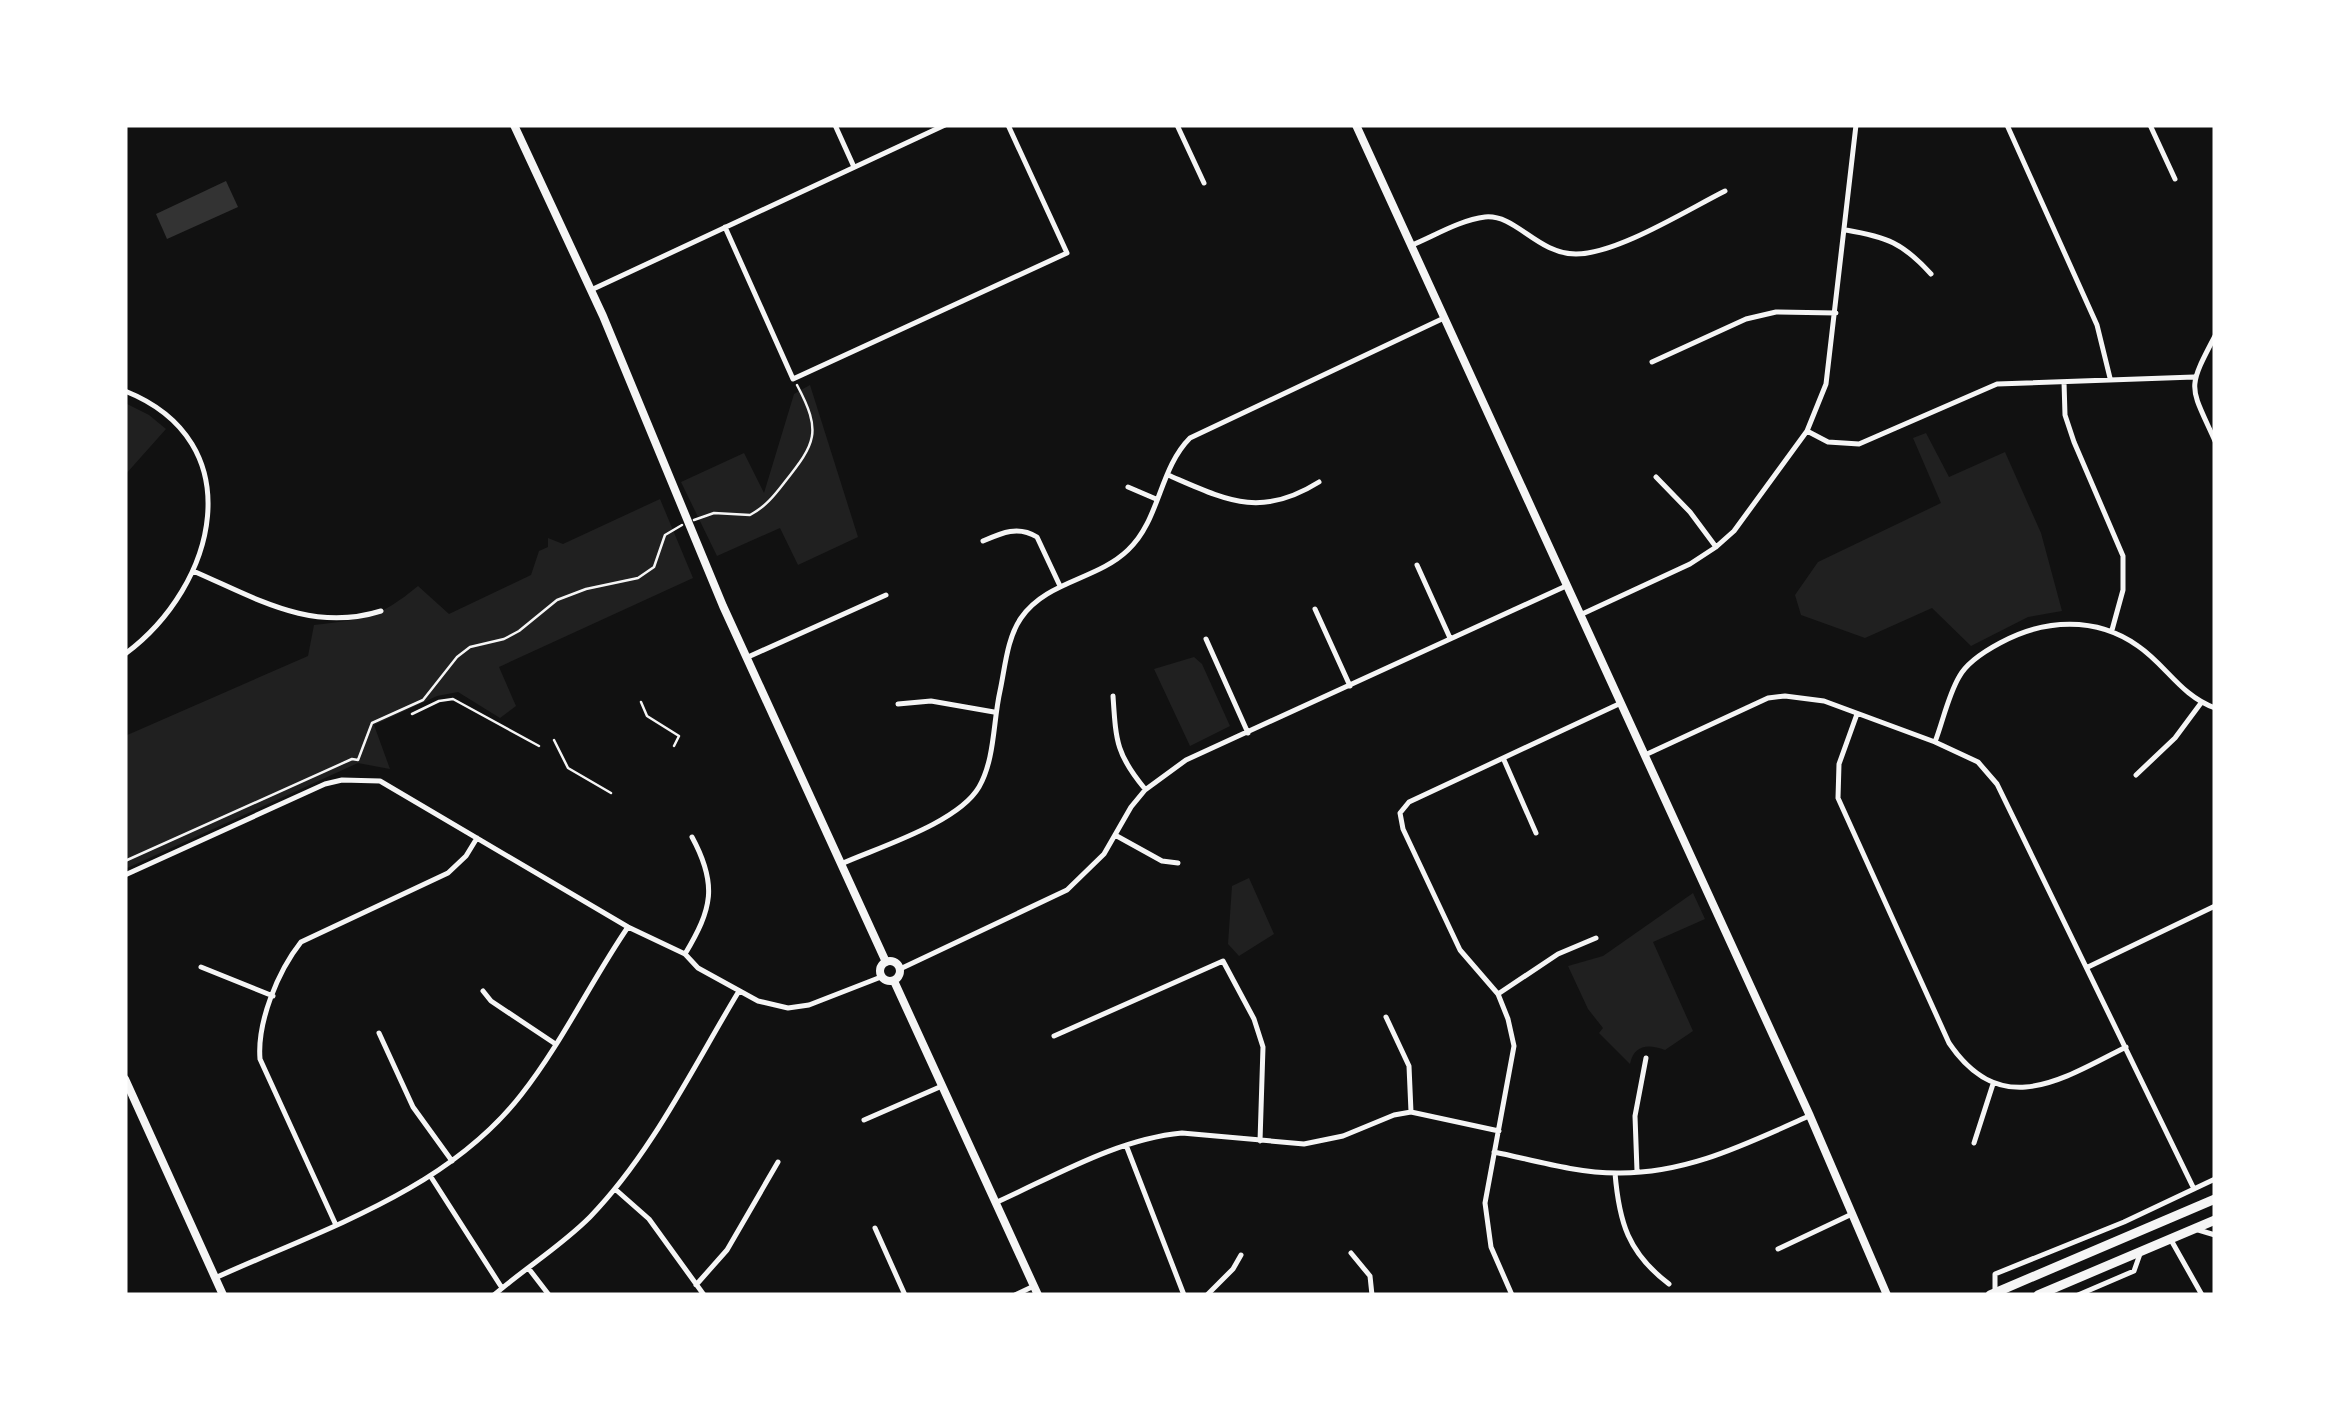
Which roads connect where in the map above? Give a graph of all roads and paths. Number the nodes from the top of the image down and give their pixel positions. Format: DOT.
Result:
graph roads {
  1 [pos="834,125"];
  2 [pos="946,125"];
  3 [pos="1008,125"];
  4 [pos="1177,125"];
  5 [pos="1356,125"];
  6 [pos="1856,125"];
  7 [pos="2007,125"];
  8 [pos="2150,125"];
  9 [pos="516,126"];
  10 [pos="854,168"];
  11 [pos="2175,178"];
  12 [pos="1204,183"];
  13 [pos="1725,191"];
  14 [pos="725,227"];
  15 [pos="1846,230"];
  16 [pos="1412,245"];
  17 [pos="1931,274"];
  18 [pos="591,290"];
  19 [pos="1836,313"];
  20 [pos="1444,318"];
  21 [pos="2215,336"];
  22 [pos="1652,362"];
  23 [pos="2194,377"];
  24 [pos="2110,378"];
  25 [pos="794,379"];
  26 [pos="2064,382"];
  27 [pos="125,391"];
  28 [pos="1807,431"];
  29 [pos="2215,441"];
  30 [pos="1168,475"];
  31 [pos="1656,477"];
  32 [pos="1319,482"];
  33 [pos="1128,487"];
  34 [pos="1156,499"];
  35 [pos="688,523"];
  36 [pos="982,541"];
  37 [pos="1716,547"];
  38 [pos="1417,564"];
  39 [pos="192,571"];
  40 [pos="1060,586"];
  41 [pos="1567,586"];
  42 [pos="886,595"];
  43 [pos="1315,609"];
  44 [pos="381,611"];
  45 [pos="1580,615"];
  46 [pos="2112,630"];
  47 [pos="1450,638"];
  48 [pos="1206,639"];
  49 [pos="125,654"];
  50 [pos="748,657"];
  51 [pos="1350,686"];
  52 [pos="1114,696"];
  53 [pos="641,702"];
  54 [pos="1621,703"];
  55 [pos="2200,703"];
  56 [pos="898,704"];
  57 [pos="2215,708"];
  58 [pos="995,712"];
  59 [pos="412,714"];
  60 [pos="1857,714"];
  61 [pos="684,729"];
  62 [pos="1248,733"];
  63 [pos="680,736"];
  64 [pos="554,740"];
  65 [pos="1935,742"];
  66 [pos="539,746"];
  67 [pos="674,746"];
  68 [pos="1645,755"];
  69 [pos="1504,760"];
  70 [pos="2136,775"];
  71 [pos="1146,790"];
  72 [pos="611,793"];
  73 [pos="1536,833"];
  74 [pos="1115,835"];
  75 [pos="692,837"];
  76 [pos="477,838"];
  77 [pos="125,861"];
  78 [pos="1178,863"];
  79 [pos="841,864"];
  80 [pos="125,875"];
  81 [pos="2214,909"];
  82 [pos="628,926"];
  83 [pos="1596,938"];
  84 [pos="685,954"];
  85 [pos="886,962"];
  86 [pos="201,967"];
  87 [pos="900,968"];
  88 [pos="2088,968"];
  89 [pos="881,977"];
  90 [pos="894,980"];
  91 [pos="483,991"];
  92 [pos="740,991"];
  93 [pos="1498,994"];
  94 [pos="272,996"];
  95 [pos="1386,1017"];
  96 [pos="379,1033"];
  97 [pos="1054,1036"];
  98 [pos="554,1043"];
  99 [pos="2126,1047"];
  100 [pos="1646,1058"];
  101 [pos="125,1079"];
  102 [pos="1993,1084"];
  103 [pos="942,1086"];
  104 [pos="1411,1112"];
  105 [pos="1810,1116"];
  106 [pos="864,1120"];
  107 [pos="1499,1131"];
  108 [pos="1260,1141"];
  109 [pos="1974,1143"];
  110 [pos="1126,1144"];
  111 [pos="1494,1152"];
  112 [pos="452,1161"];
  113 [pos="778,1162"];
  114 [pos="1638,1171"];
  115 [pos="1615,1173"];
  116 [pos="431,1177"];
  117 [pos="2215,1179"];
  118 [pos="616,1188"];
  119 [pos="2194,1188"];
  120 [pos="2215,1198"];
  121 [pos="996,1203"];
  122 [pos="1852,1214"];
  123 [pos="2215,1220"];
  124 [pos="335,1223"];
  125 [pos="2162,1224"];
  126 [pos="875,1228"];
  127 [pos="2194,1229"];
  128 [pos="2215,1236"];
  129 [pos="2171,1240"];
  130 [pos="1778,1248"];
  131 [pos="1351,1253"];
  132 [pos="1240,1254"];
  133 [pos="2140,1254"];
  134 [pos="529,1269"];
  135 [pos="215,1278"];
  136 [pos="1669,1284"];
  137 [pos="696,1286"];
  138 [pos="502,1288"];
  139 [pos="1036,1291"];
  140 [pos="1994,1294"];
  141 [pos="223,1295"];
  142 [pos="494,1295"];
  143 [pos="548,1295"];
  144 [pos="704,1295"];
  145 [pos="905,1295"];
  146 [pos="1015,1295"];
  147 [pos="1184,1295"];
  148 [pos="1207,1295"];
  149 [pos="1372,1295"];
  150 [pos="1512,1295"];
  151 [pos="1887,1295"];
  152 [pos="2038,1295"];
  153 [pos="2078,1295"];
  154 [pos="2202,1295"];
  1 -- 10 [label="street"];
  2 -- 10 [label="street"];
  3 -- 25 [label="street"];
  4 -- 12 [label="street"];
  5 -- 16 [label="street"];
  6 -- 15 [label="street"];
  7 -- 24 [label="street"];
  8 -- 11 [label="street"];
  9 -- 18 [label="street"];
  10 -- 14 [label="street"];
  13 -- 16 [label="street"];
  14 -- 18 [label="street"];
  14 -- 25 [label="street"];
  15 -- 17 [label="street"];
  15 -- 19 [label="street"];
  16 -- 20 [label="street"];
  18 -- 35 [label="street"];
  19 -- 22 [label="street"];
  19 -- 28 [label="street"];
  20 -- 30 [label="street"];
  20 -- 41 [label="street"];
  21 -- 23 [label="street"];
  23 -- 24 [label="street"];
  23 -- 29 [label="street"];
  24 -- 26 [label="street"];
  25 -- 35 [label="path"];
  26 -- 28 [label="street"];
  26 -- 46 [label="street"];
  27 -- 39 [label="street"];
  28 -- 37 [label="street"];
  30 -- 32 [label="street"];
  30 -- 34 [label="street"];
  31 -- 37 [label="street"];
  33 -- 34 [label="street"];
  34 -- 40 [label="street"];
  35 -- 50 [label="street"];
  35 -- 77 [label="path"];
  36 -- 40 [label="street"];
  37 -- 45 [label="street"];
  38 -- 47 [label="street"];
  39 -- 44 [label="street"];
  39 -- 49 [label="street"];
  40 -- 58 [label="street"];
  41 -- 45 [label="street"];
  41 -- 47 [label="street"];
  42 -- 50 [label="street"];
  43 -- 51 [label="street"];
  45 -- 54 [label="street"];
  46 -- 55 [label="street"];
  46 -- 65 [label="street"];
  47 -- 51 [label="street"];
  48 -- 62 [label="street"];
  50 -- 79 [label="street"];
  51 -- 62 [label="street"];
  52 -- 71 [label="street"];
  53 -- 63 [label="lane"];
  54 -- 68 [label="street"];
  54 -- 69 [label="street"];
  55 -- 57 [label="street"];
  55 -- 70 [label="street"];
  56 -- 58 [label="street"];
  58 -- 79 [label="street"];
  59 -- 66 [label="lane"];
  60 -- 65 [label="street"];
  60 -- 68 [label="street"];
  60 -- 102 [label="street"];
  61 -- 63 [label="lane"];
  62 -- 71 [label="street"];
  63 -- 67 [label="lane"];
  64 -- 72 [label="lane"];
  65 -- 88 [label="street"];
  68 -- 105 [label="street"];
  69 -- 73 [label="street"];
  69 -- 93 [label="street"];
  71 -- 74 [label="street"];
  74 -- 78 [label="street"];
  74 -- 87 [label="street"];
  75 -- 84 [label="street"];
  76 -- 80 [label="street"];
  76 -- 82 [label="street"];
  76 -- 94 [label="street"];
  79 -- 85 [label="street"];
  81 -- 88 [label="street"];
  82 -- 84 [label="street"];
  82 -- 98 [label="street"];
  83 -- 93 [label="street"];
  84 -- 92 [label="street"];
  85 -- 87 [label="street"];
  85 -- 89 [label="street"];
  86 -- 94 [label="street"];
  87 -- 90 [label="street"];
  88 -- 99 [label="street"];
  89 -- 90 [label="street"];
  89 -- 92 [label="street"];
  90 -- 103 [label="street"];
  91 -- 98 [label="street"];
  92 -- 118 [label="street"];
  93 -- 107 [label="street"];
  94 -- 124 [label="street"];
  95 -- 104 [label="street"];
  96 -- 112 [label="street"];
  97 -- 108 [label="street"];
  98 -- 112 [label="street"];
  99 -- 102 [label="street"];
  99 -- 119 [label="street"];
  100 -- 114 [label="street"];
  101 -- 135 [label="street"];
  102 -- 109 [label="street"];
  103 -- 106 [label="street"];
  103 -- 121 [label="street"];
  104 -- 107 [label="street"];
  104 -- 108 [label="street"];
  105 -- 114 [label="street"];
  105 -- 122 [label="street"];
  107 -- 111 [label="street"];
  108 -- 110 [label="street"];
  110 -- 121 [label="street"];
  110 -- 147 [label="street"];
  111 -- 115 [label="street"];
  111 -- 150 [label="street"];
  112 -- 116 [label="street"];
  113 -- 137 [label="street"];
  114 -- 115 [label="street"];
  115 -- 136 [label="street"];
  116 -- 124 [label="street"];
  116 -- 138 [label="street"];
  117 -- 119 [label="street"];
  118 -- 134 [label="street"];
  118 -- 137 [label="street"];
  119 -- 140 [label="street"];
  120 -- 125 [label="main road"];
  121 -- 139 [label="street"];
  122 -- 130 [label="street"];
  122 -- 151 [label="street"];
  123 -- 127 [label="main road"];
  124 -- 135 [label="street"];
  125 -- 129 [label="main road"];
  125 -- 140 [label="main road"];
  126 -- 145 [label="street"];
  127 -- 128 [label="street"];
  127 -- 129 [label="main road"];
  129 -- 133 [label="main road"];
  129 -- 154 [label="street"];
  131 -- 149 [label="street"];
  132 -- 148 [label="street"];
  133 -- 152 [label="main road"];
  133 -- 153 [label="street"];
  134 -- 138 [label="street"];
  134 -- 143 [label="street"];
  135 -- 141 [label="street"];
  137 -- 144 [label="street"];
  138 -- 142 [label="street"];
  139 -- 146 [label="street"];
}
